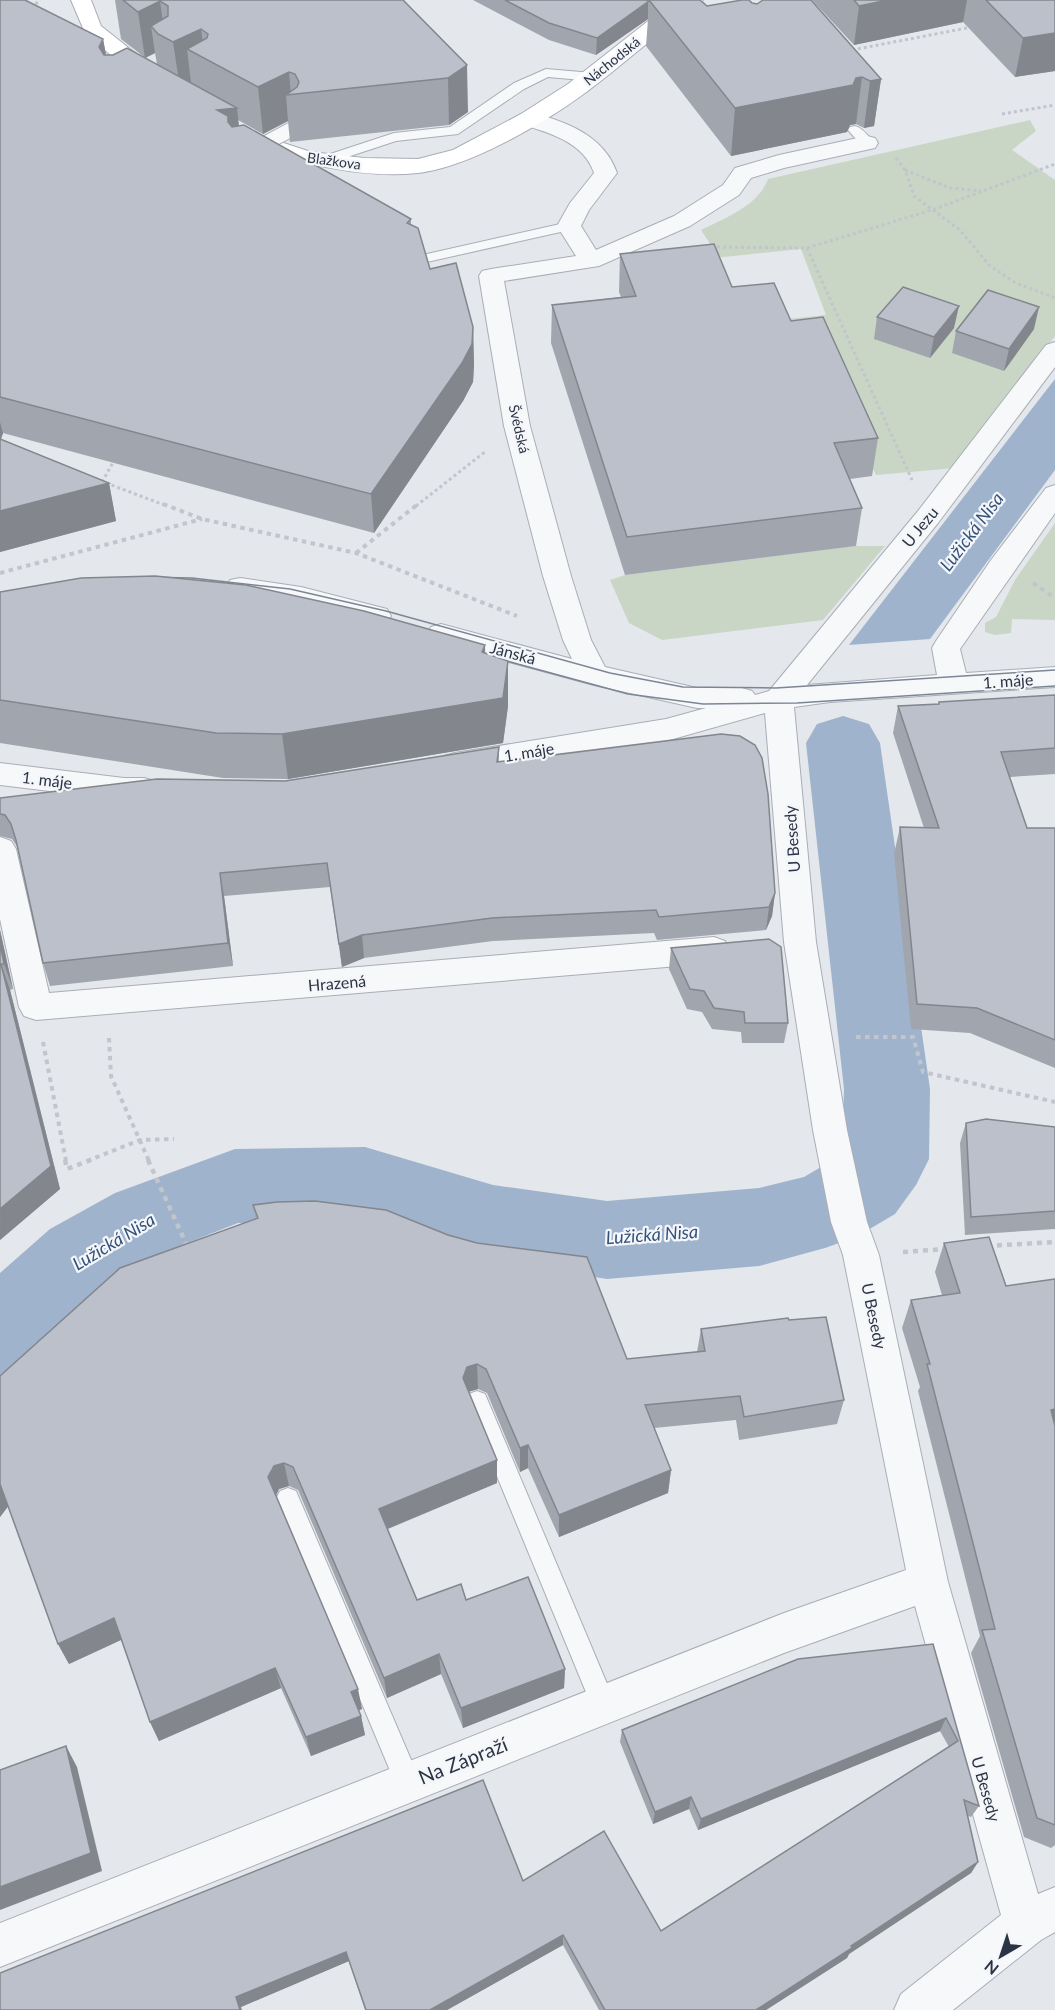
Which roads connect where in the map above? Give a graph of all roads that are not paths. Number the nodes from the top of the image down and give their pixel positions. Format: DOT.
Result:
graph roads {
  1 [pos="83,1"];
  2 [pos="696,2"];
  3 [pos="157,62"];
  4 [pos="593,76"];
  5 [pos="160,89"];
  6 [pos="529,119"];
  7 [pos="294,128"];
  8 [pos="234,130"];
  9 [pos="861,137"];
  10 [pos="241,156"];
  11 [pos="323,161"];
  12 [pos="569,226"];
  13 [pos="418,260"];
  14 [pos="591,261"];
  15 [pos="1055,350"];
  16 [pos="1055,494"];
  17 [pos="219,586"];
  18 [pos="594,675"];
  19 [pos="1055,677"];
  20 [pos="954,684"];
  21 [pos="779,699"];
  22 [pos="430,768"];
  23 [pos="0,774"];
  24 [pos="171,790"];
  25 [pos="0,849"];
  26 [pos="741,948"];
  27 [pos="477,1401"];
  28 [pos="288,1499"];
  29 [pos="928,1582"];
  30 [pos="604,1705"];
  31 [pos="408,1783"];
  32 [pos="1040,1916"];
  33 [pos="0,1945"];
  34 [pos="929,2006"];
  1 -- 5 [label="street"];
  2 -- 4 [label="street, Náchodská"];
  3 -- 5 [label="lane"];
  4 -- 6 [label="street, Náchodská"];
  4 -- 11 [label="lane"];
  6 -- 11 [label="street, Blažkova"];
  6 -- 12 [label="street"];
  7 -- 10 [label="lane, bridge"];
  8 -- 11 [label="street, Blažkova"];
  9 -- 14 [label="street, Švédská"];
  12 -- 13 [label="lane"];
  12 -- 14 [label="street"];
  14 -- 18 [label="street, Švédská"];
  15 -- 21 [label="street, U Jezu"];
  16 -- 20 [label="street"];
  17 -- 18 [label="street, Jánská"];
  18 -- 21 [label="street, Jánská"];
  19 -- 20 [label="street, 1. máje"];
  20 -- 21 [label="street, 1. máje"];
  21 -- 22 [label="street, 1. máje"];
  21 -- 29 [label="street, U Besedy"];
  23 -- 24 [label="street, 1. máje"];
  25 -- 26 [label="street, Hrazená"];
  27 -- 30 [label="lane"];
  28 -- 31 [label="lane"];
  29 -- 30 [label="street, Na Zápraží"];
  29 -- 32 [label="street, U Besedy"];
  30 -- 31 [label="street, Na Zápraží"];
  31 -- 33 [label="street, Na Zápraží"];
  32 -- 34 [label="street"];
}
